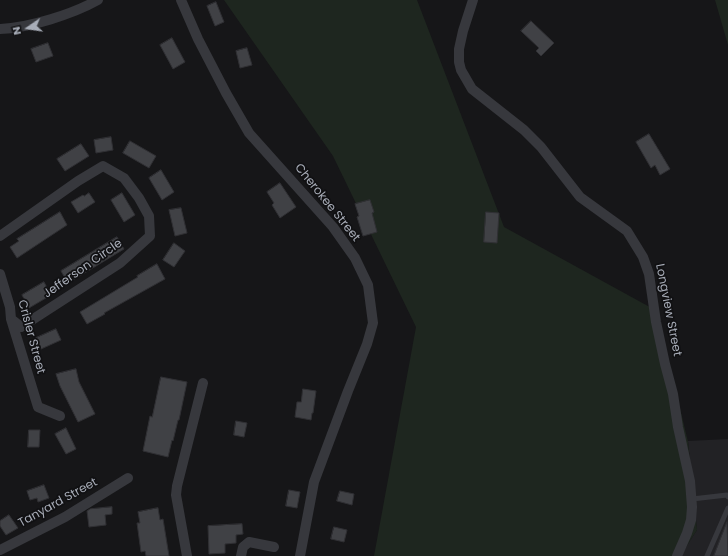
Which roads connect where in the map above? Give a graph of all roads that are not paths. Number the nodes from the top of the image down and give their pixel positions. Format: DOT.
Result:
graph roads {
  1 [pos="98,0"];
  2 [pos="181,0"];
  3 [pos="473,0"];
  4 [pos="0,29"];
  5 [pos="0,236"];
  6 [pos="0,274"];
  7 [pos="11,319"];
  8 [pos="203,383"];
  9 [pos="60,416"];
  10 [pos="128,478"];
  11 [pos="728,496"];
  12 [pos="692,498"];
  13 [pos="728,508"];
  14 [pos="274,547"];
  15 [pos="0,550"];
  16 [pos="187,556"];
  17 [pos="241,556"];
  18 [pos="300,556"];
  19 [pos="677,556"];
  20 [pos="707,556"];
  1 -- 4 [label="street"];
  2 -- 18 [label="street, Cherokee Street"];
  3 -- 12 [label="street, Longview Street"];
  5 -- 7 [label="street, Jefferson Circle"];
  6 -- 7 [label="street, Crisler Street"];
  7 -- 9 [label="street, Crisler Street"];
  8 -- 16 [label="street"];
  10 -- 15 [label="street, Tanyard Street"];
  11 -- 12 [label="lane"];
  12 -- 19 [label="street, Longview Street"];
  13 -- 20 [label="lane"];
  14 -- 17 [label="street"];
}
